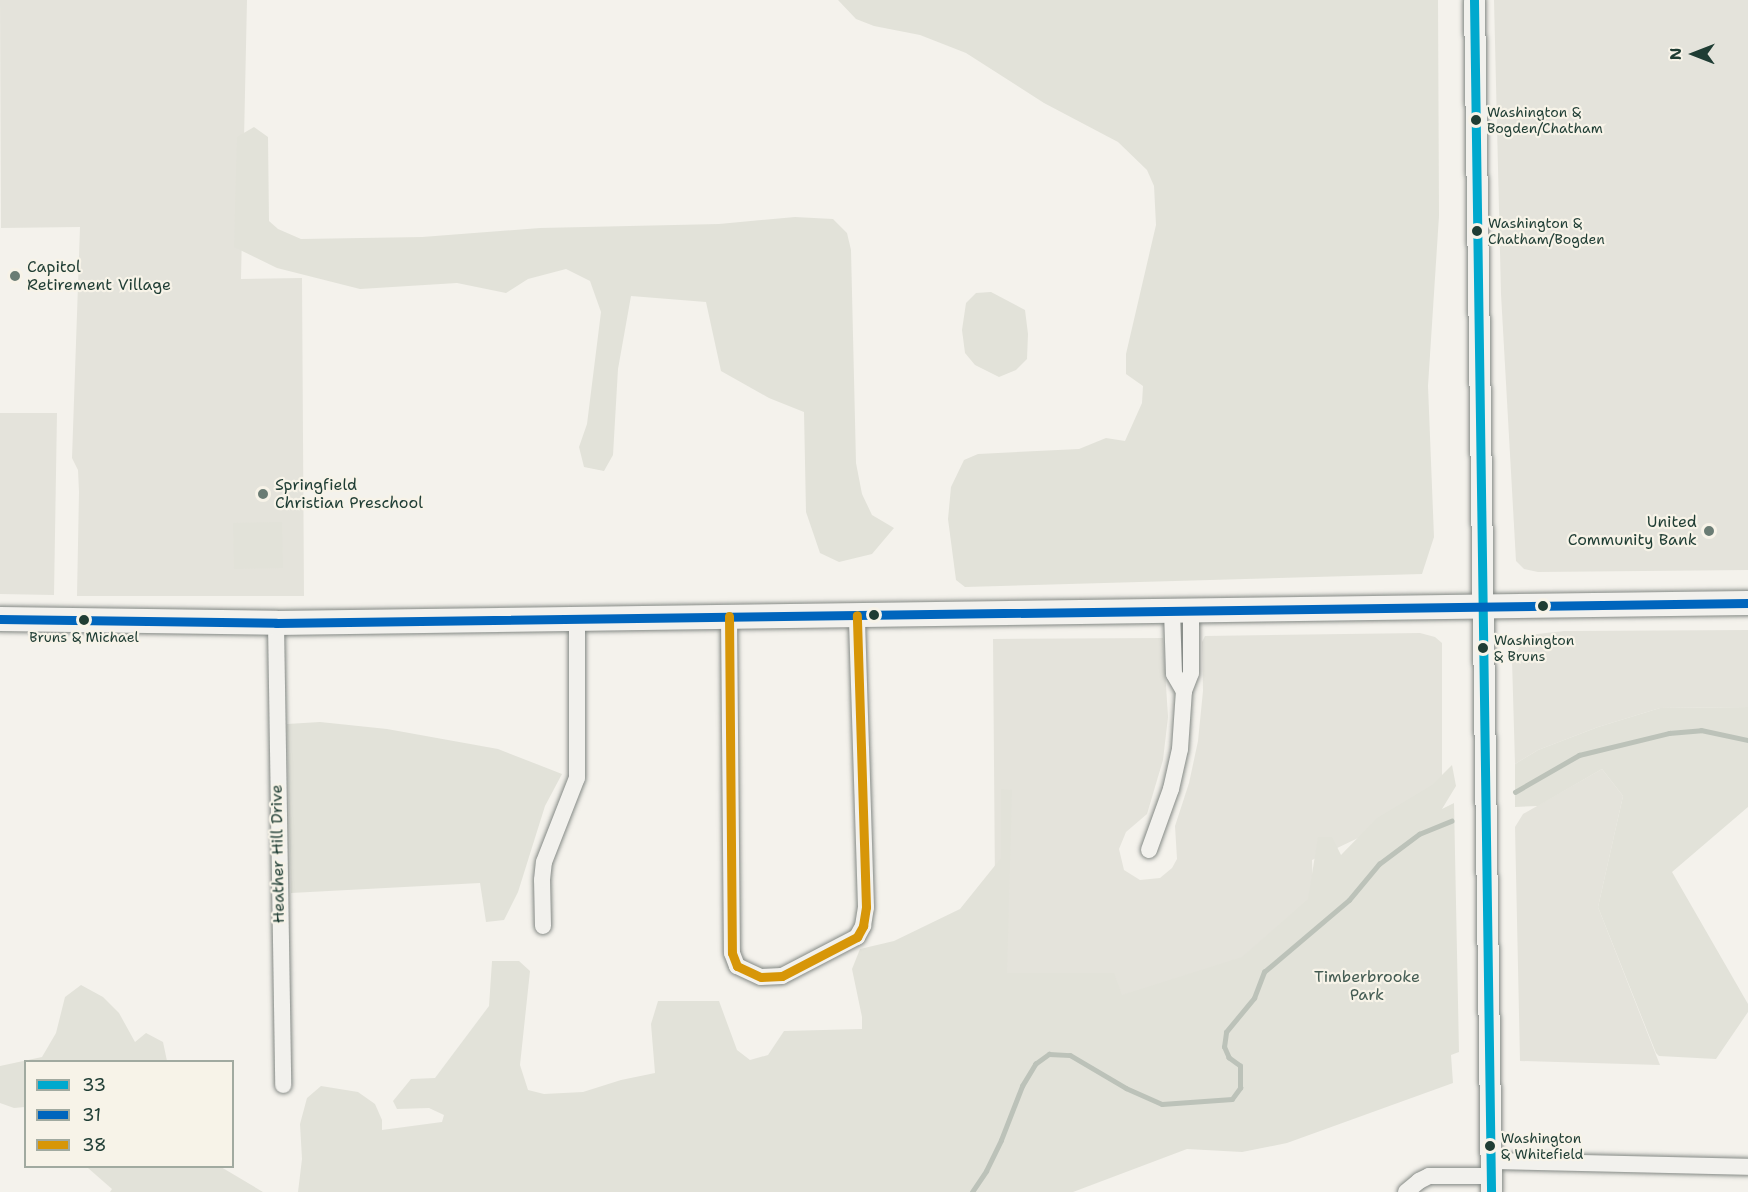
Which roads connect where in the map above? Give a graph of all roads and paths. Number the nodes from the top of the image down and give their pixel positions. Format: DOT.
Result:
graph roads {
  1 [pos="1474,0"];
  2 [pos="1748,603"];
  3 [pos="1482,604"];
  4 [pos="1182,609"];
  5 [pos="857,615"];
  6 [pos="729,616"];
  7 [pos="577,618"];
  8 [pos="0,620"];
  9 [pos="276,623"];
  10 [pos="1149,850"];
  11 [pos="543,926"];
  12 [pos="283,1085"];
  13 [pos="1748,1167"];
  14 [pos="1490,1176"];
  15 [pos="1406,1192"];
  1 -- 3 [label="street"];
  2 -- 3 [label="main road"];
  3 -- 4 [label="main road"];
  3 -- 14 [label="street"];
  4 -- 5 [label="main road"];
  4 -- 10 [label="street"];
  5 -- 6 [label="main road"];
  5 -- 6 [label="street"];
  6 -- 7 [label="main road"];
  7 -- 9 [label="main road"];
  7 -- 11 [label="street"];
  8 -- 9 [label="main road"];
  9 -- 12 [label="street, Heather Hill Drive"];
  13 -- 14 [label="street"];
  14 -- 15 [label="street"];
}
